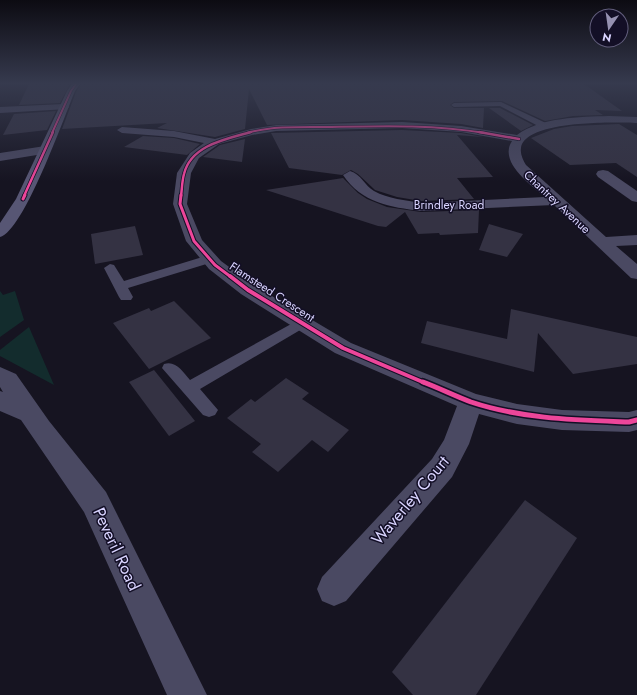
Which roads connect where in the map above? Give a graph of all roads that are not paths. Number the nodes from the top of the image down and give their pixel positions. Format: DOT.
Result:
graph roads {
  1 [pos="60,116"];
  2 [pos="526,116"];
  3 [pos="637,120"];
  4 [pos="545,126"];
  5 [pos="122,130"];
  6 [pos="519,139"];
  7 [pos="215,142"];
  8 [pos="45,150"];
  9 [pos="0,157"];
  10 [pos="603,174"];
  11 [pos="350,175"];
  12 [pos="637,198"];
  13 [pos="556,201"];
  14 [pos="0,232"];
  15 [pos="637,240"];
  16 [pos="601,242"];
  17 [pos="209,259"];
  18 [pos="110,268"];
  19 [pos="637,274"];
  20 [pos="302,324"];
  21 [pos="170,368"];
  22 [pos="0,376"];
  23 [pos="189,388"];
  24 [pos="0,400"];
  25 [pos="471,402"];
  26 [pos="209,410"];
  27 [pos="29,413"];
  28 [pos="637,420"];
  29 [pos="334,589"];
  30 [pos="187,695"];
  1 -- 8 [label="main road"];
  2 -- 4 [label="lane"];
  3 -- 4 [label="street"];
  4 -- 6 [label="street"];
  5 -- 7 [label="street"];
  6 -- 7 [label="street, Flamsteed Crescent"];
  6 -- 13 [label="street, Chantrey Avenue"];
  7 -- 17 [label="street, Flamsteed Crescent"];
  8 -- 9 [label="street"];
  8 -- 14 [label="main road"];
  10 -- 12 [label="street"];
  11 -- 13 [label="street, Brindley Road"];
  13 -- 16 [label="street, Chantrey Avenue"];
  15 -- 16 [label="street, Chantrey Avenue"];
  16 -- 19 [label="street, Chantrey Avenue"];
  17 -- 18 [label="lane"];
  17 -- 20 [label="street, Flamsteed Crescent"];
  20 -- 23 [label="lane"];
  20 -- 25 [label="street, Flamsteed Crescent"];
  21 -- 23 [label="lane"];
  22 -- 27 [label="street, Peveril Road"];
  23 -- 26 [label="lane"];
  24 -- 27 [label="street, Peveril Road"];
  25 -- 28 [label="street, Flamsteed Crescent"];
  25 -- 29 [label="street, Waverley Court"];
  27 -- 30 [label="street, Peveril Road"];
}
